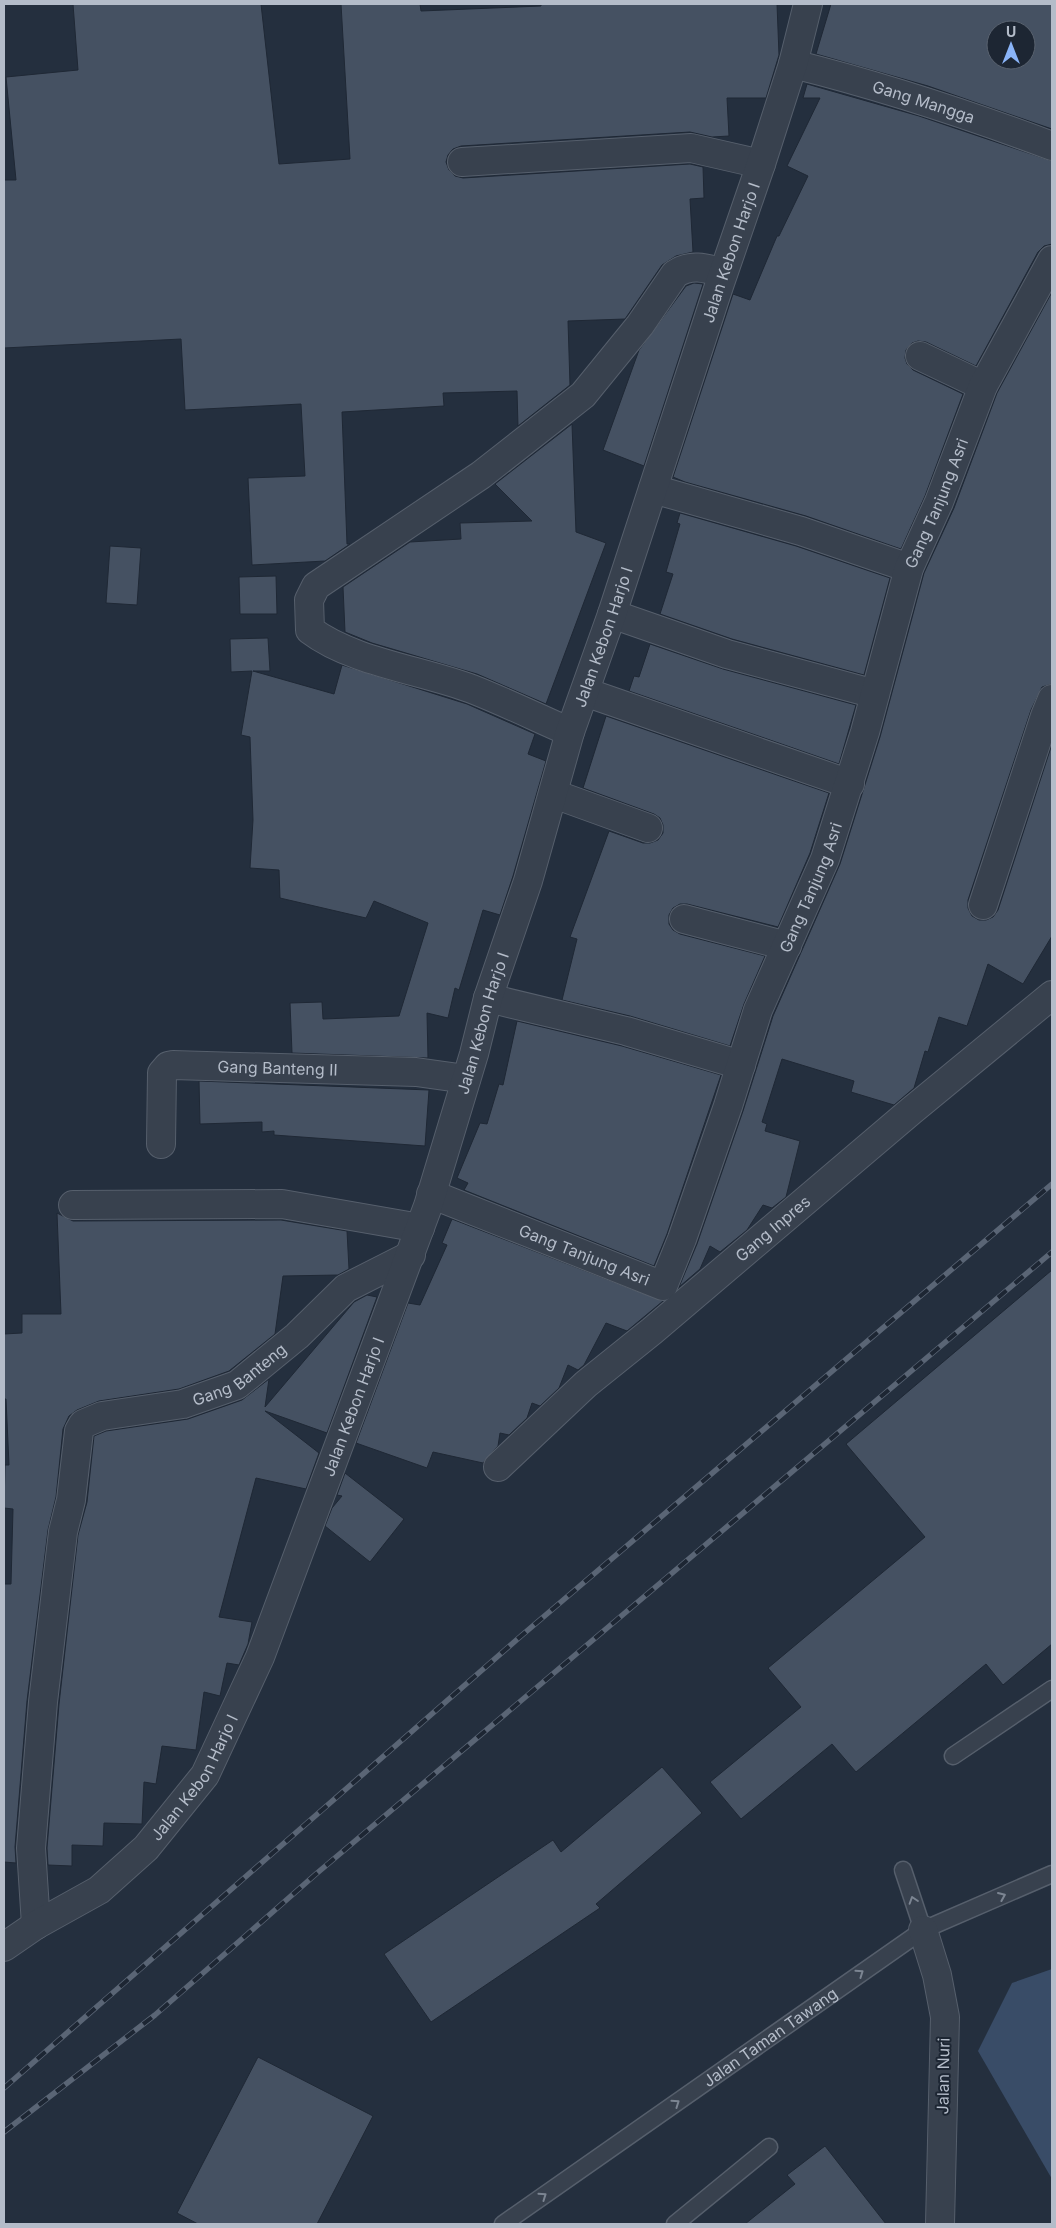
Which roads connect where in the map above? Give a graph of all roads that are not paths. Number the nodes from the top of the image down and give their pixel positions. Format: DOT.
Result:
graph roads {
  1 [pos="808,4"];
  2 [pos="793,64"];
  3 [pos="1052,146"];
  4 [pos="462,162"];
  5 [pos="761,164"];
  6 [pos="1052,262"];
  7 [pos="724,273"];
  8 [pos="920,356"];
  9 [pos="983,386"];
  10 [pos="653,489"];
  11 [pos="909,568"];
  12 [pos="612,614"];
  13 [pos="585,692"];
  14 [pos="875,694"];
  15 [pos="1052,700"];
  16 [pos="570,732"];
  17 [pos="850,784"];
  18 [pos="554,794"];
  19 [pos="648,828"];
  20 [pos="983,905"];
  21 [pos="684,919"];
  22 [pos="787,946"];
  23 [pos="1052,995"];
  24 [pos="488,998"];
  25 [pos="741,1065"];
  26 [pos="466,1079"];
  27 [pos="161,1144"];
  28 [pos="431,1194"];
  29 [pos="72,1205"];
  30 [pos="420,1228"];
  31 [pos="411,1255"];
  32 [pos="663,1286"];
  33 [pos="686,1302"];
  34 [pos="498,1467"];
  35 [pos="1052,1689"];
  36 [pos="953,1756"];
  37 [pos="903,1870"];
  38 [pos="1052,1874"];
  39 [pos="36,1925"];
  40 [pos="923,1930"];
  41 [pos="4,1947"];
  42 [pos="769,2146"];
  43 [pos="503,2224"];
  44 [pos="675,2224"];
  45 [pos="940,2224"];
  1 -- 2 [label="street, Jalan Kebon Harjo I"];
  2 -- 3 [label="street, Gang Mangga"];
  2 -- 5 [label="street, Jalan Kebon Harjo I"];
  4 -- 5 [label="street"];
  5 -- 7 [label="street, Jalan Kebon Harjo I"];
  6 -- 9 [label="street, Gang Tanjung Asri"];
  7 -- 10 [label="street, Jalan Kebon Harjo I"];
  7 -- 16 [label="street"];
  8 -- 9 [label="street"];
  9 -- 11 [label="street, Gang Tanjung Asri"];
  10 -- 11 [label="street"];
  10 -- 12 [label="street, Jalan Kebon Harjo I"];
  11 -- 14 [label="street, Gang Tanjung Asri"];
  12 -- 13 [label="street, Jalan Kebon Harjo I"];
  12 -- 14 [label="street"];
  13 -- 16 [label="street, Jalan Kebon Harjo I"];
  13 -- 17 [label="street"];
  14 -- 17 [label="street, Gang Tanjung Asri"];
  15 -- 20 [label="street"];
  16 -- 18 [label="street, Jalan Kebon Harjo I"];
  17 -- 22 [label="street, Gang Tanjung Asri"];
  18 -- 19 [label="street"];
  18 -- 24 [label="street, Jalan Kebon Harjo I"];
  21 -- 22 [label="street"];
  22 -- 25 [label="street, Gang Tanjung Asri"];
  23 -- 33 [label="street, Gang Inpres"];
  24 -- 25 [label="street"];
  24 -- 26 [label="street, Jalan Kebon Harjo I"];
  25 -- 32 [label="street, Gang Tanjung Asri"];
  26 -- 27 [label="street, Gang Banteng II"];
  26 -- 28 [label="street, Jalan Kebon Harjo I"];
  28 -- 30 [label="street, Jalan Kebon Harjo I"];
  28 -- 32 [label="street, Gang Tanjung Asri"];
  29 -- 30 [label="street"];
  30 -- 31 [label="street, Jalan Kebon Harjo I"];
  31 -- 39 [label="street, Jalan Kebon Harjo I"];
  31 -- 39 [label="street, Gang Banteng"];
  32 -- 33 [label="street"];
  33 -- 34 [label="street, Gang Inpres"];
  35 -- 36 [label="lane"];
  40 -- 37 [label="lane, one-way"];
  40 -- 38 [label="lane, Jalan Taman Tawang, one-way"];
  39 -- 41 [label="street, Jalan Kebon Harjo I"];
  43 -- 40 [label="lane, Jalan Taman Tawang, one-way"];
  40 -- 45 [label="street, Jalan Nuri"];
  42 -- 44 [label="lane"];
}
